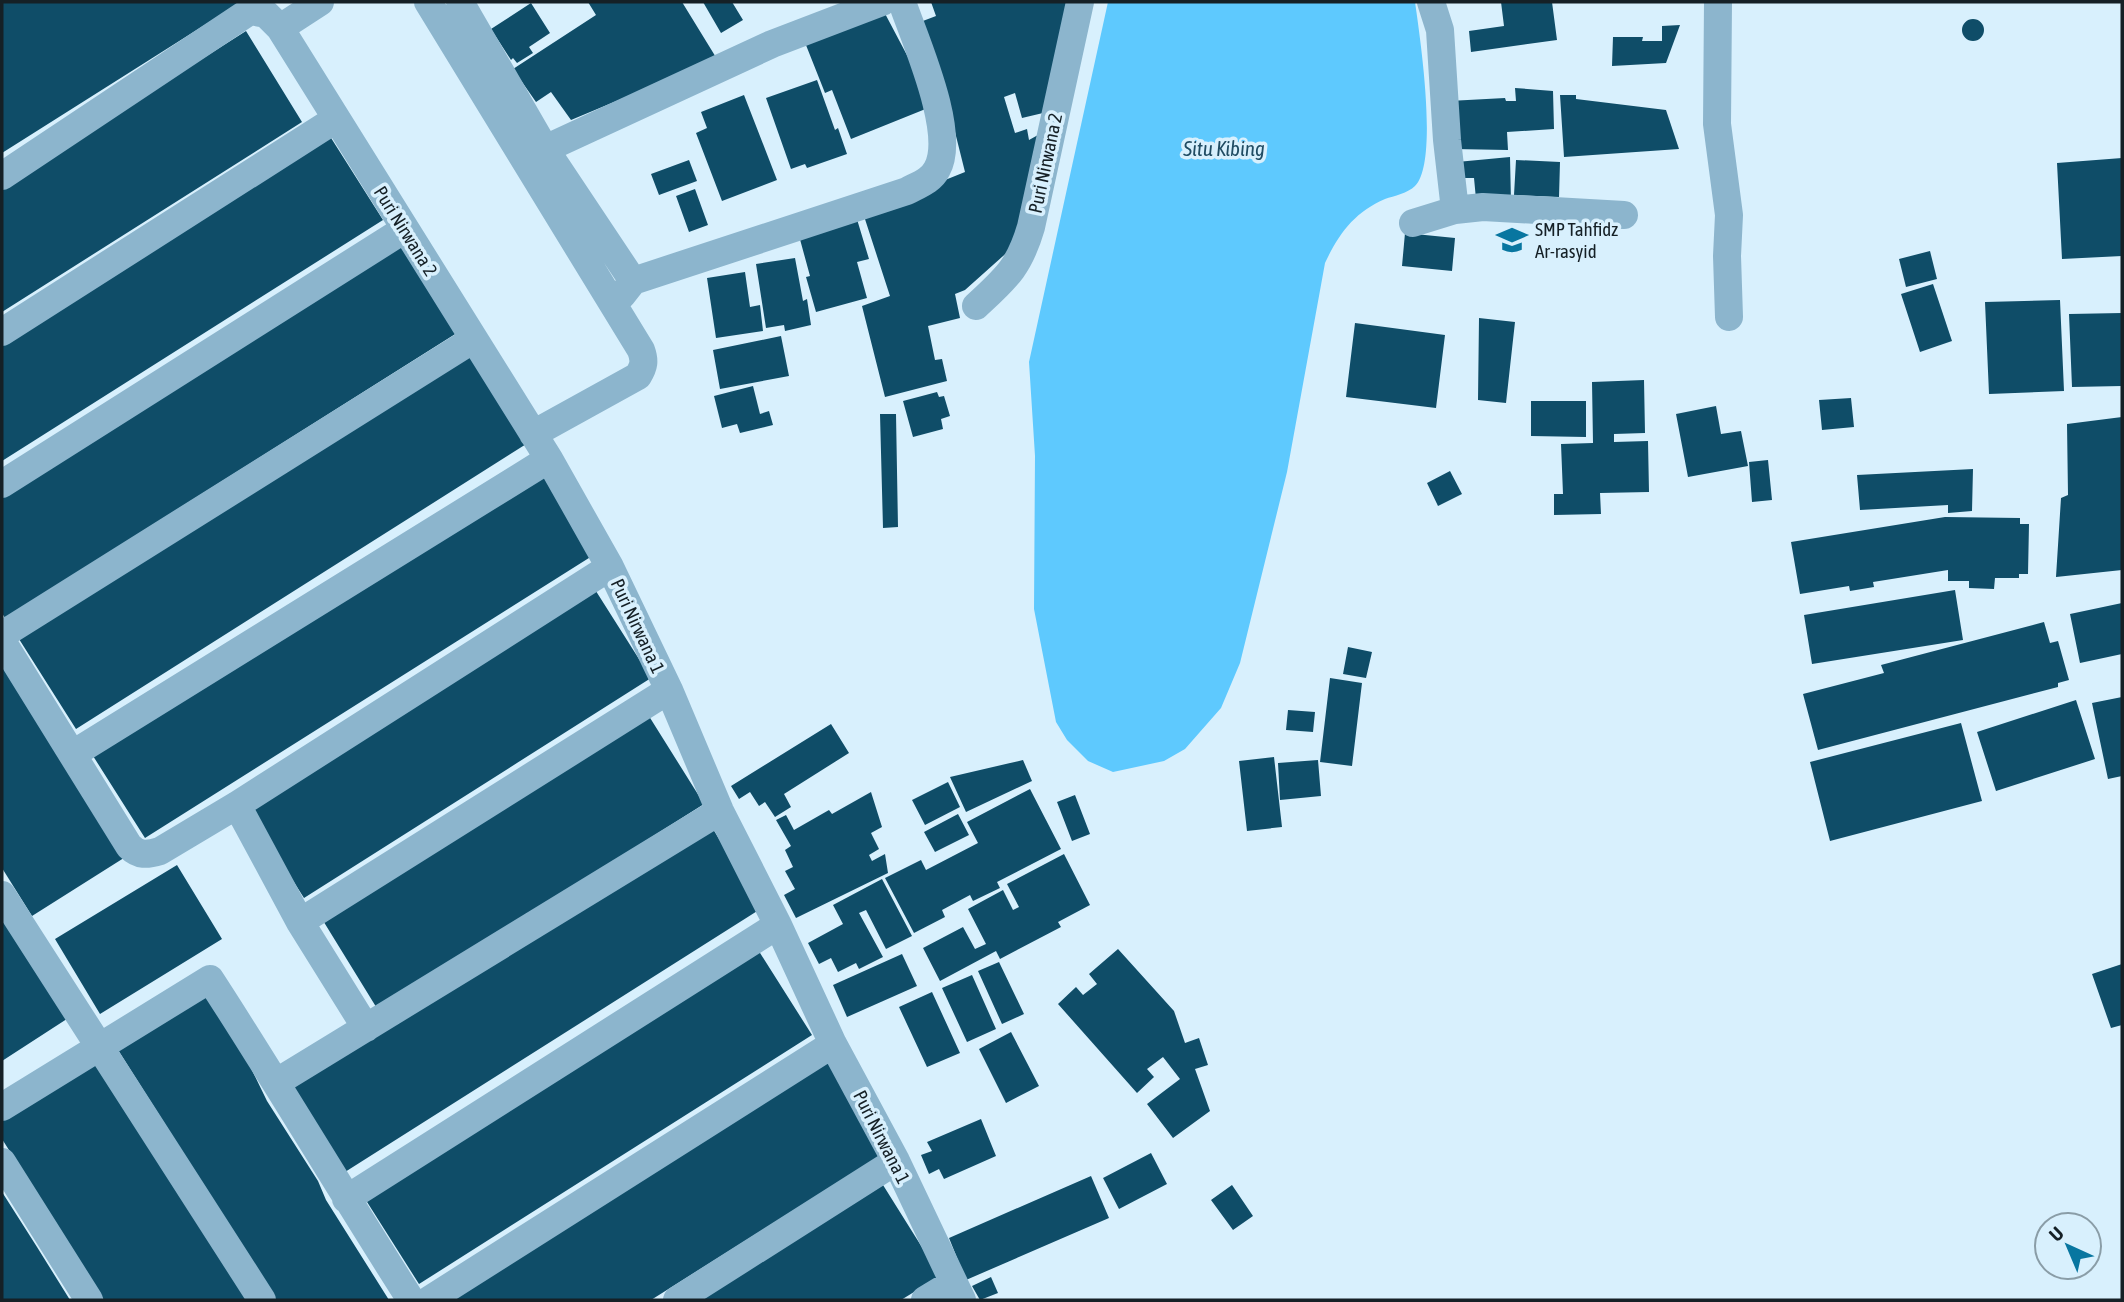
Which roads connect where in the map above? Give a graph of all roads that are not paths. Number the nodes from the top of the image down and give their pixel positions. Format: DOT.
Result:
graph roads {
  1 [pos="320,2"];
  2 [pos="428,2"];
  3 [pos="460,2"];
  4 [pos="882,2"];
  5 [pos="902,2"];
  6 [pos="1080,2"];
  7 [pos="1431,2"];
  8 [pos="1718,2"];
  9 [pos="280,27"];
  10 [pos="336,119"];
  11 [pos="545,149"];
  12 [pos="2,176"];
  13 [pos="1455,210"];
  14 [pos="1624,215"];
  15 [pos="1413,223"];
  16 [pos="405,229"];
  17 [pos="633,281"];
  18 [pos="976,306"];
  19 [pos="614,307"];
  20 [pos="1729,317"];
  21 [pos="2,332"];
  22 [pos="474,339"];
  23 [pos="533,434"];
  24 [pos="549,460"];
  25 [pos="2,484"];
  26 [pos="610,567"];
  27 [pos="2,635"];
  28 [pos="2,641"];
  29 [pos="668,690"];
  30 [pos="72,754"];
  31 [pos="237,806"];
  32 [pos="720,811"];
  33 [pos="2,895"];
  34 [pos="300,922"];
  35 [pos="778,925"];
  36 [pos="366,1028"];
  37 [pos="833,1044"];
  38 [pos="100,1045"];
  39 [pos="277,1082"];
  40 [pos="2,1107"];
  41 [pos="896,1161"];
  42 [pos="2,1162"];
  43 [pos="346,1199"];
  44 [pos="958,1292"];
  45 [pos="89,1300"];
  46 [pos="262,1300"];
  47 [pos="411,1300"];
  48 [pos="429,1300"];
  49 [pos="677,1300"];
  50 [pos="925,1300"];
  1 -- 9 [label="street"];
  2 -- 19 [label="street"];
  3 -- 11 [label="street"];
  4 -- 11 [label="street"];
  5 -- 17 [label="street"];
  6 -- 18 [label="street, Puri Nirwana 2"];
  7 -- 13 [label="street"];
  8 -- 20 [label="street"];
  9 -- 10 [label="street, Puri Nirwana 2"];
  9 -- 12 [label="street"];
  10 -- 16 [label="street, Puri Nirwana 2"];
  10 -- 21 [label="street"];
  11 -- 17 [label="street"];
  13 -- 14 [label="street"];
  13 -- 15 [label="street"];
  16 -- 22 [label="street, Puri Nirwana 2"];
  16 -- 25 [label="street"];
  17 -- 19 [label="street"];
  19 -- 23 [label="street"];
  22 -- 23 [label="street, Puri Nirwana 2"];
  22 -- 27 [label="street"];
  23 -- 24 [label="street, Puri Nirwana 2"];
  24 -- 26 [label="street, Puri Nirwana 1"];
  24 -- 30 [label="street"];
  26 -- 29 [label="street, Puri Nirwana 1"];
  26 -- 31 [label="street"];
  28 -- 30 [label="street"];
  29 -- 32 [label="street, Puri Nirwana 1"];
  29 -- 34 [label="street"];
  30 -- 31 [label="street"];
  31 -- 34 [label="street"];
  32 -- 35 [label="street, Puri Nirwana 1"];
  32 -- 36 [label="street"];
  33 -- 38 [label="street"];
  34 -- 36 [label="street"];
  35 -- 37 [label="street, Puri Nirwana 1"];
  35 -- 43 [label="street"];
  36 -- 39 [label="street"];
  37 -- 41 [label="street, Puri Nirwana 1"];
  37 -- 48 [label="street"];
  38 -- 39 [label="street"];
  38 -- 40 [label="street"];
  38 -- 46 [label="street"];
  39 -- 43 [label="street"];
  41 -- 44 [label="street, Puri Nirwana 1"];
  41 -- 49 [label="street"];
  42 -- 45 [label="street"];
  43 -- 47 [label="street"];
  44 -- 50 [label="street"];
}
